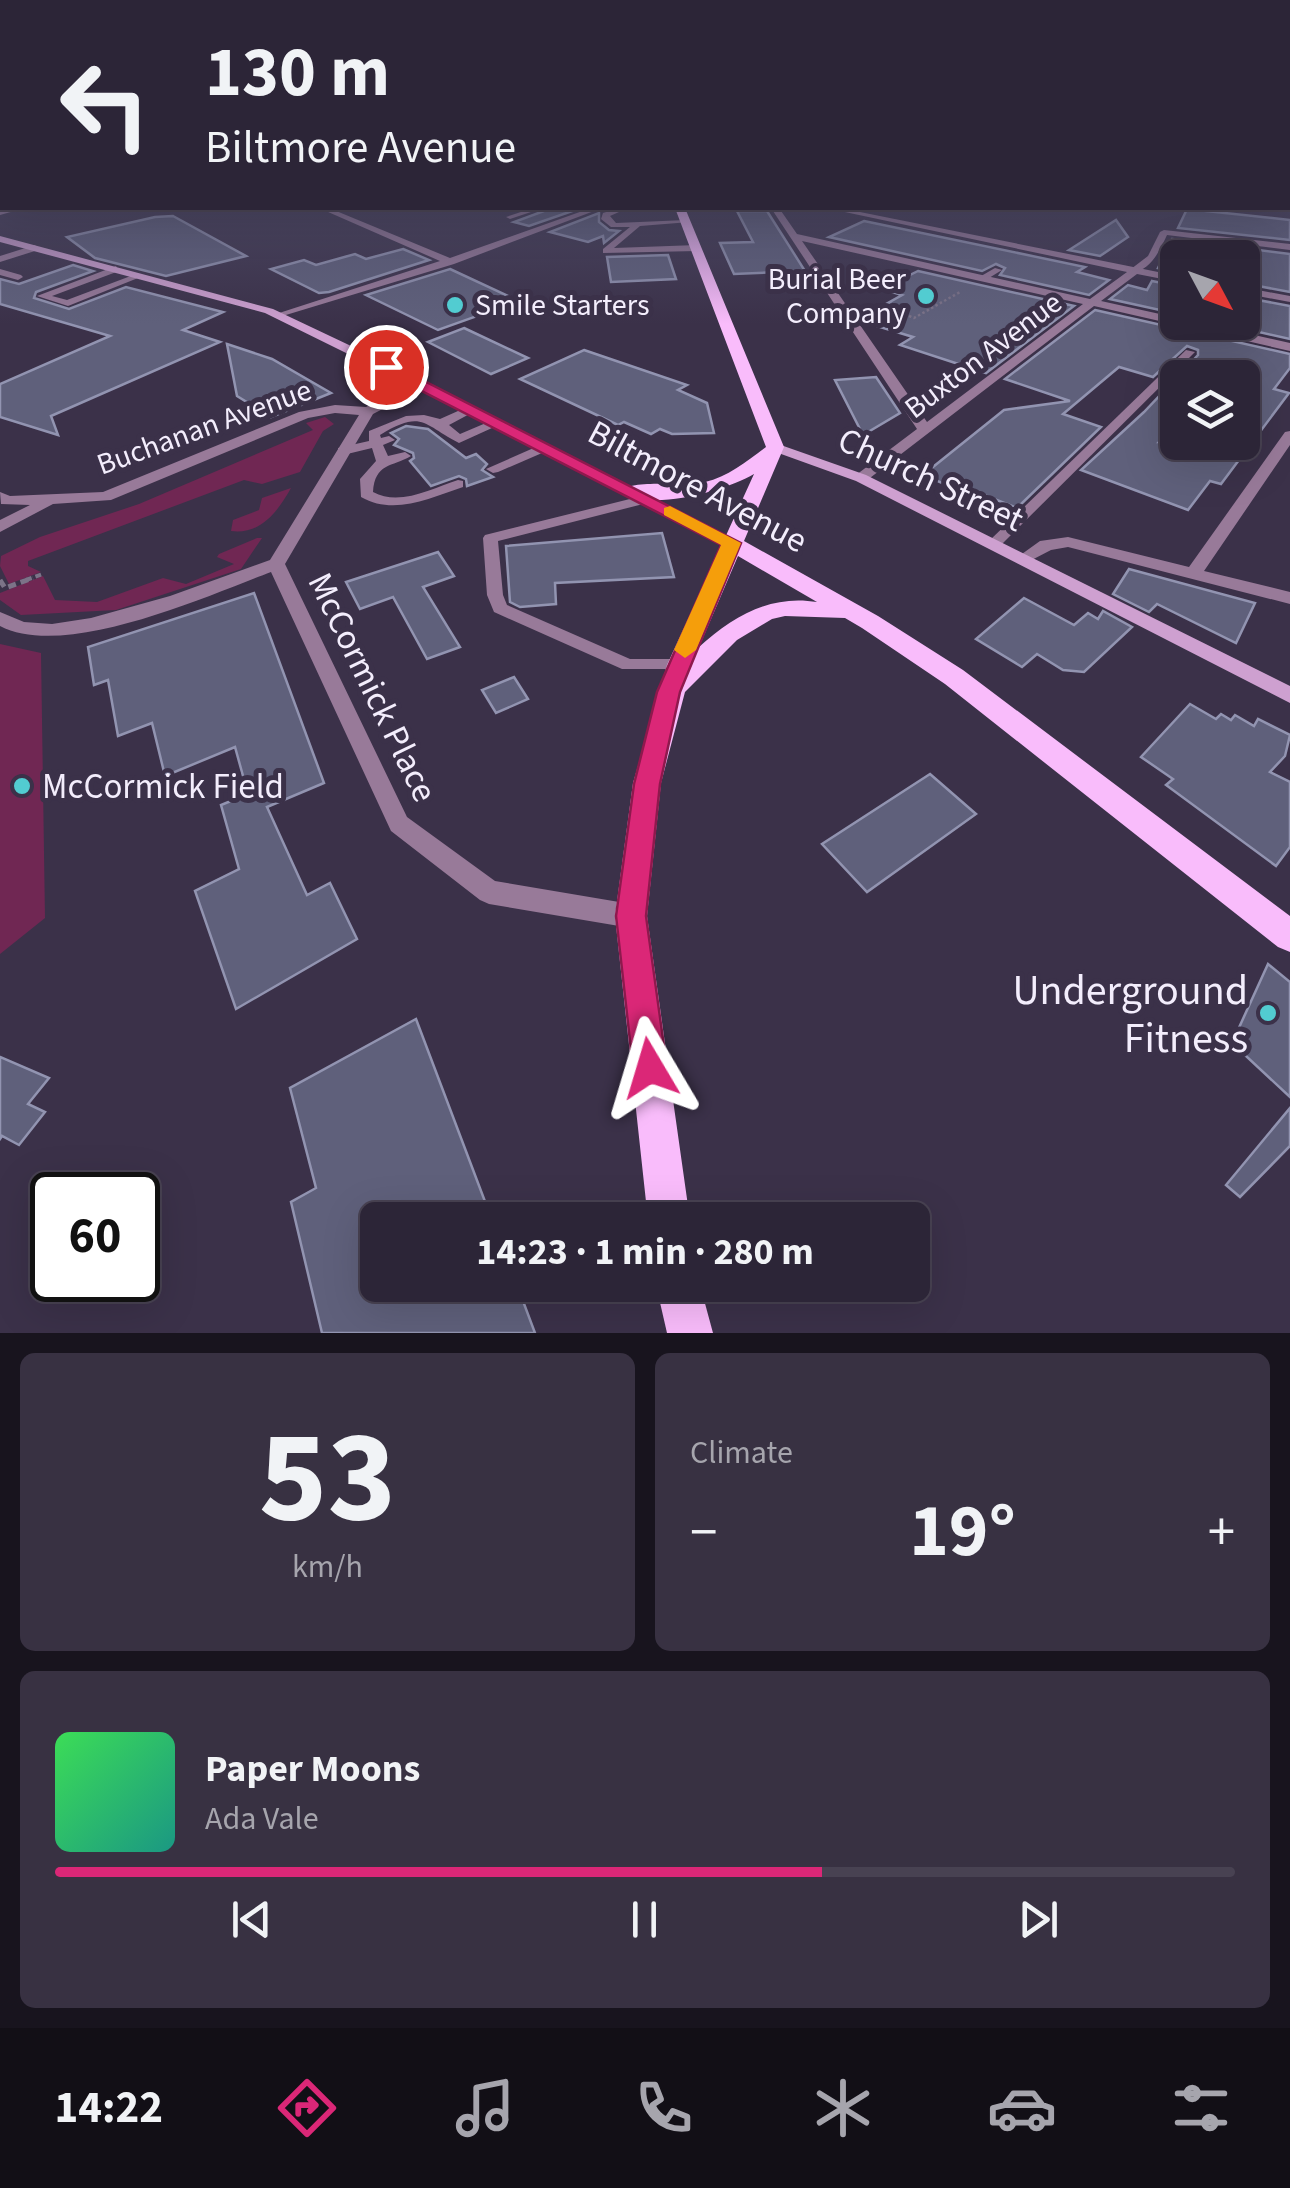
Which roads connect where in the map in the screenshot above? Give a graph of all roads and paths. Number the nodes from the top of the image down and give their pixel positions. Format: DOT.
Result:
graph roads {
  1 [pos="328,210"];
  2 [pos="533,210"];
  3 [pos="593,210"];
  4 [pos="619,210"];
  5 [pos="776,210"];
  6 [pos="840,210"];
  7 [pos="683,215"];
  8 [pos="510,217"];
  9 [pos="638,224"];
  10 [pos="794,236"];
  11 [pos="0,239"];
  12 [pos="34,248"];
  13 [pos="696,248"];
  14 [pos="1290,248"];
  15 [pos="0,259"];
  16 [pos="17,262"];
  17 [pos="450,262"];
  18 [pos="116,269"];
  19 [pos="0,270"];
  20 [pos="998,270"];
  21 [pos="1134,271"];
  22 [pos="1160,275"];
  23 [pos="18,276"];
  24 [pos="139,276"];
  25 [pos="981,279"];
  26 [pos="1260,293"];
  27 [pos="955,295"];
  28 [pos="1290,299"];
  29 [pos="1091,304"];
  30 [pos="280,316"];
  31 [pos="909,316"];
  32 [pos="894,320"];
  33 [pos="902,320"];
  34 [pos="1290,347"];
  35 [pos="1190,352"];
  36 [pos="420,384"];
  37 [pos="471,410"];
  38 [pos="368,411"];
  39 [pos="497,423"];
  40 [pos="436,425"];
  41 [pos="926,431"];
  42 [pos="1290,435"];
  43 [pos="383,442"];
  44 [pos="545,447"];
  45 [pos="775,447"];
  46 [pos="343,451"];
  47 [pos="405,456"];
  48 [pos="384,461"];
  49 [pos="492,469"];
  50 [pos="861,478"];
  51 [pos="458,484"];
  52 [pos="638,495"];
  53 [pos="0,497"];
  54 [pos="52,500"];
  55 [pos="0,526"];
  56 [pos="732,543"];
  57 [pos="994,544"];
  58 [pos="1024,559"];
  59 [pos="276,564"];
  60 [pos="1194,572"];
  61 [pos="42,574"];
  62 [pos="0,580"];
  63 [pos="1290,598"];
  64 [pos="0,618"];
  65 [pos="870,622"];
  66 [pos="674,679"];
  67 [pos="1290,695"];
  68 [pos="631,916"];
  69 [pos="1290,936"];
  70 [pos="666,1202"];
  71 [pos="682,1302"];
  72 [pos="690,1333"];
  1 -- 17 [label="street"];
  2 -- 8 [label="lane"];
  3 -- 17 [label="street"];
  4 -- 9 [label="lane"];
  5 -- 10 [label="street"];
  6 -- 21 [label="street"];
  7 -- 9 [label="lane"];
  7 -- 13 [label="main road"];
  9 -- 13 [label="lane"];
  10 -- 25 [label="street"];
  10 -- 41 [label="street"];
  11 -- 12 [label="main road, Biltmore Avenue"];
  12 -- 15 [label="lane"];
  12 -- 18 [label="main road, Biltmore Avenue"];
  13 -- 45 [label="main road"];
  14 -- 21 [label="lane"];
  16 -- 19 [label="lane"];
  17 -- 30 [label="street"];
  18 -- 24 [label="main road, Biltmore Avenue"];
  18 -- 24 [label="lane"];
  19 -- 23 [label="lane"];
  20 -- 25 [label="lane"];
  21 -- 22 [label="street"];
  21 -- 29 [label="street, Buxton Avenue"];
  24 -- 30 [label="main road, Biltmore Avenue"];
  25 -- 29 [label="street"];
  26 -- 28 [label="street"];
  27 -- 31 [label="path"];
  29 -- 34 [label="street"];
  29 -- 41 [label="street, Buxton Avenue"];
  30 -- 36 [label="main road, Biltmore Avenue"];
  32 -- 33 [label="path"];
  35 -- 57 [label="lane"];
  36 -- 37 [label="main road, Biltmore Avenue"];
  36 -- 38 [label="street"];
  37 -- 39 [label="main road, Biltmore Avenue"];
  37 -- 40 [label="lane"];
  38 -- 46 [label="street, McCormick Place"];
  38 -- 54 [label="street, Buchanan Avenue"];
  39 -- 40 [label="lane"];
  39 -- 44 [label="main road, Biltmore Avenue"];
  40 -- 43 [label="lane"];
  41 -- 50 [label="street, Buxton Avenue"];
  42 -- 60 [label="street"];
  43 -- 46 [label="lane"];
  43 -- 48 [label="lane"];
  44 -- 49 [label="lane"];
  44 -- 52 [label="main road, Biltmore Avenue"];
  45 -- 50 [label="main road, Church Street"];
  45 -- 52 [label="main road"];
  45 -- 56 [label="main road"];
  46 -- 59 [label="street, McCormick Place"];
  47 -- 48 [label="lane"];
  48 -- 51 [label="lane"];
  50 -- 57 [label="main road, Church Street"];
  52 -- 56 [label="main road, Biltmore Avenue"];
  52 -- 66 [label="lane"];
  53 -- 54 [label="street, Buchanan Avenue"];
  54 -- 55 [label="street"];
  56 -- 65 [label="main road, Biltmore Avenue"];
  56 -- 66 [label="main road"];
  57 -- 58 [label="main road, Church Street"];
  58 -- 60 [label="street, Church Street"];
  58 -- 67 [label="main road"];
  59 -- 64 [label="street"];
  59 -- 68 [label="street, McCormick Place"];
  60 -- 63 [label="street, Church Street"];
  61 -- 62 [label="path"];
  65 -- 66 [label="main road"];
  65 -- 69 [label="main road, Biltmore Avenue"];
  66 -- 68 [label="main road"];
  68 -- 70 [label="main road"];
  71 -- 72 [label="main road"];
}
